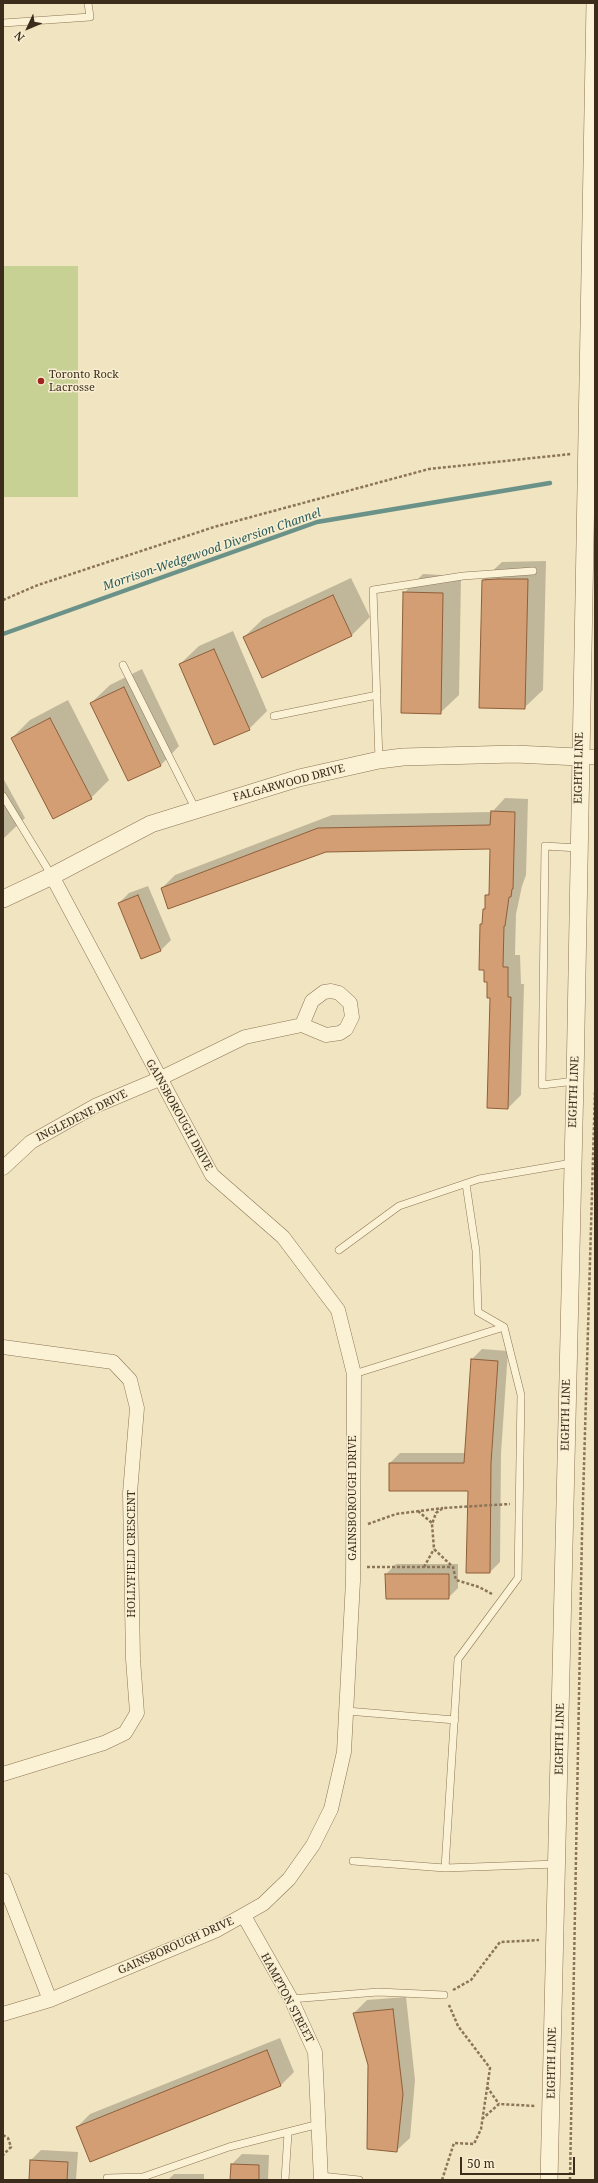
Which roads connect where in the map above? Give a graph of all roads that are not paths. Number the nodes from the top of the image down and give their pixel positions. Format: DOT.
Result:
graph roads {
  1 [pos="88,3"];
  2 [pos="595,3"];
  3 [pos="3,23"];
  4 [pos="594,164"];
  5 [pos="533,571"];
  6 [pos="123,665"];
  7 [pos="377,696"];
  8 [pos="274,716"];
  9 [pos="587,757"];
  10 [pos="379,760"];
  11 [pos="3,796"];
  12 [pos="196,810"];
  13 [pos="578,848"];
  14 [pos="52,876"];
  15 [pos="3,899"];
  16 [pos="302,1025"];
  17 [pos="159,1079"];
  18 [pos="574,1081"];
  19 [pos="572,1163"];
  20 [pos="3,1168"];
  21 [pos="466,1184"];
  22 [pos="339,1250"];
  23 [pos="504,1327"];
  24 [pos="3,1347"];
  25 [pos="354,1374"];
  26 [pos="346,1711"];
  27 [pos="455,1720"];
  28 [pos="3,1774"];
  29 [pos="353,1861"];
  30 [pos="557,1864"];
  31 [pos="446,1868"];
  32 [pos="3,1880"];
  33 [pos="244,1916"];
  34 [pos="444,1995"];
  35 [pos="290,1999"];
  36 [pos="50,2000"];
  37 [pos="3,2014"];
  38 [pos="319,2124"];
  39 [pos="288,2133"];
  40 [pos="143,2178"];
  41 [pos="321,2178"];
  42 [pos="106,2180"];
  43 [pos="285,2180"];
  44 [pos="359,2180"];
  45 [pos="549,2180"];
  1 -- 3 [label="lane"];
  2 -- 4 [label="street, EIGHTH LINE"];
  4 -- 9 [label="street, EIGHTH LINE"];
  5 -- 7 [label="lane"];
  6 -- 12 [label="lane"];
  7 -- 8 [label="lane"];
  7 -- 10 [label="lane"];
  9 -- 10 [label="street, FALGARWOOD DRIVE"];
  9 -- 13 [label="street, EIGHTH LINE"];
  10 -- 12 [label="street, FALGARWOOD DRIVE"];
  11 -- 14 [label="lane"];
  12 -- 14 [label="street, FALGARWOOD DRIVE"];
  13 -- 18 [label="street, EIGHTH LINE"];
  13 -- 18 [label="lane"];
  14 -- 15 [label="street, FALGARWOOD DRIVE"];
  14 -- 17 [label="street, GAINSBOROUGH DRIVE"];
  16 -- 17 [label="street, INGLEDENE DRIVE"];
  17 -- 20 [label="street, INGLEDENE DRIVE"];
  17 -- 25 [label="street, GAINSBOROUGH DRIVE"];
  18 -- 19 [label="street, EIGHTH LINE"];
  19 -- 21 [label="lane"];
  19 -- 30 [label="street, EIGHTH LINE"];
  21 -- 22 [label="lane"];
  21 -- 23 [label="lane"];
  23 -- 25 [label="lane"];
  23 -- 27 [label="lane"];
  24 -- 28 [label="street, HOLLYFIELD CRESCENT"];
  25 -- 26 [label="street, GAINSBOROUGH DRIVE"];
  26 -- 27 [label="lane"];
  26 -- 33 [label="street, GAINSBOROUGH DRIVE"];
  27 -- 31 [label="lane"];
  29 -- 31 [label="lane"];
  30 -- 31 [label="lane"];
  30 -- 45 [label="street, EIGHTH LINE"];
  32 -- 36 [label="street"];
  33 -- 35 [label="street, HAMPTON STREET"];
  33 -- 36 [label="street, GAINSBOROUGH DRIVE"];
  34 -- 35 [label="lane"];
  35 -- 38 [label="street, HAMPTON STREET"];
  36 -- 37 [label="street, GAINSBOROUGH DRIVE"];
  38 -- 39 [label="lane"];
  38 -- 41 [label="street, HAMPTON STREET"];
  39 -- 40 [label="lane"];
  39 -- 43 [label="lane"];
  40 -- 42 [label="lane"];
  41 -- 44 [label="lane"];
}
